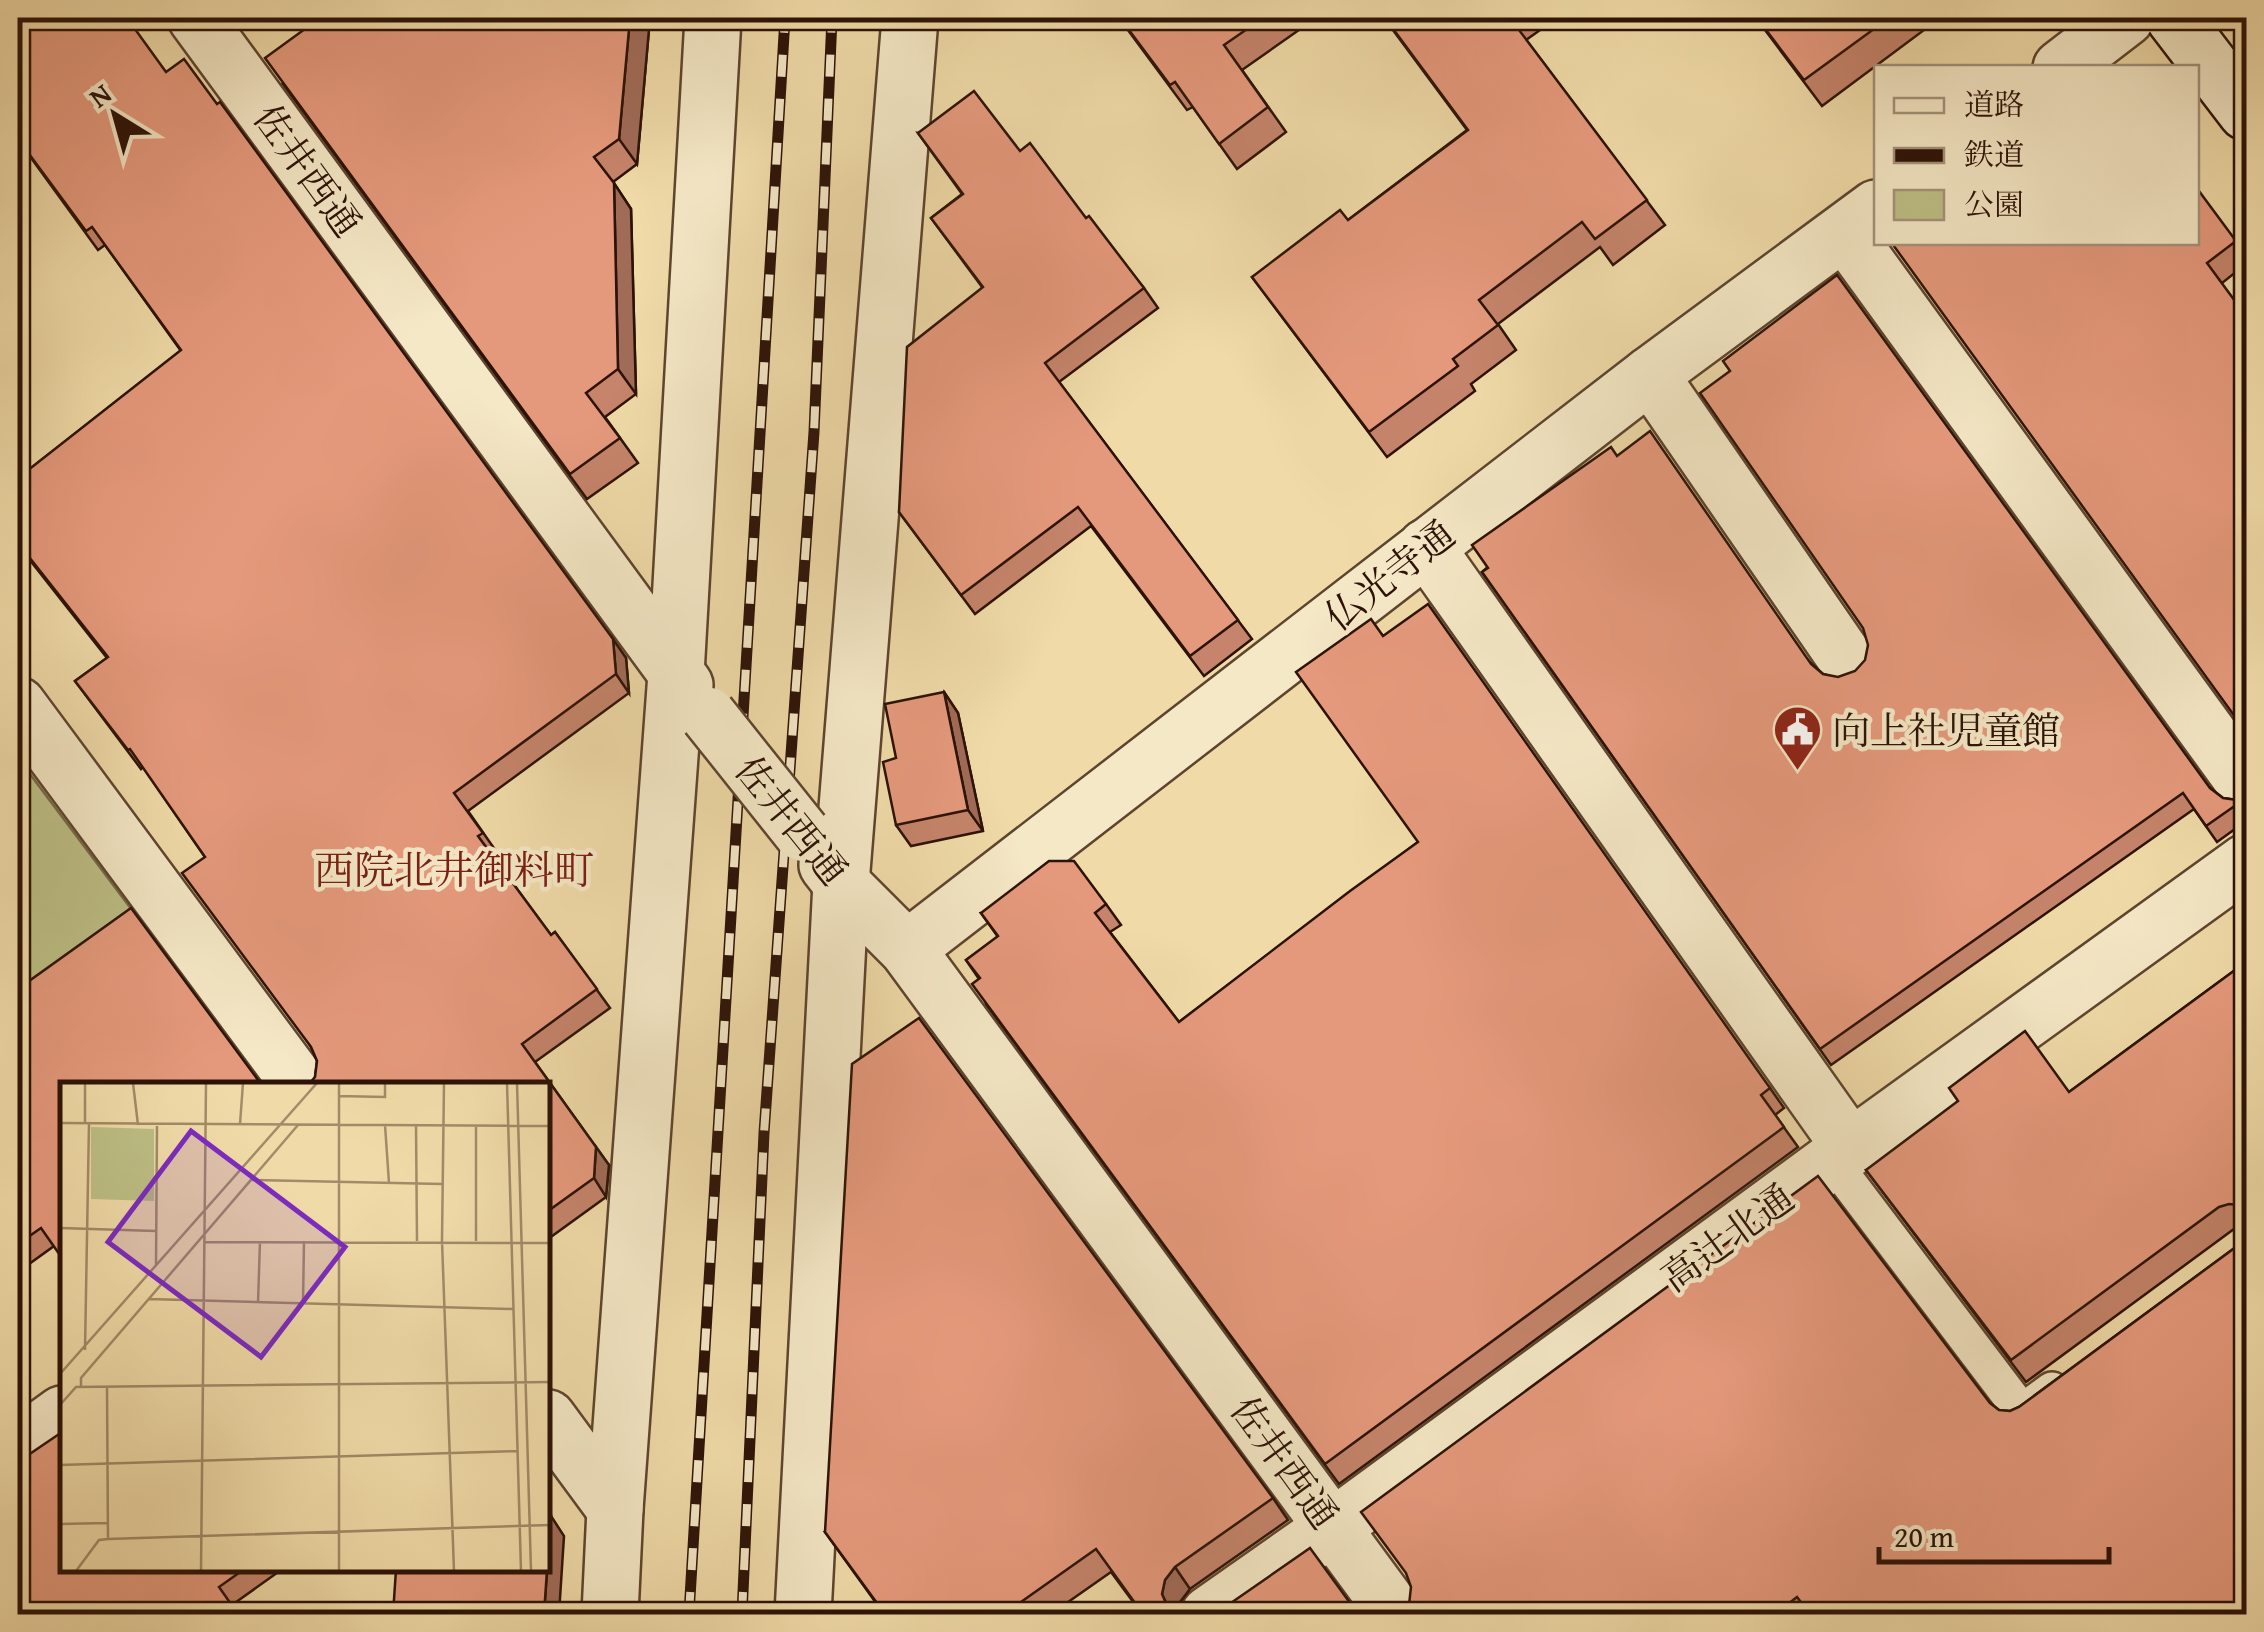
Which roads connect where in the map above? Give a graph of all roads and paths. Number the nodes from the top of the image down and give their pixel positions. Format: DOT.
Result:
graph roads {
  1 [pos="196,18"];
  2 [pos="713,18"];
  3 [pos="2126,18"];
  4 [pos="2174,18"];
  5 [pos="920,25"];
  6 [pos="2065,65"];
  7 [pos="2246,112"];
  8 [pos="1861,221"];
  9 [pos="1877,245"];
  10 [pos="1650,375"];
  11 [pos="1426,546"];
  12 [pos="1848,662"];
  13 [pos="692,695"];
  14 [pos="18,705"];
  15 [pos="2246,785"];
  16 [pos="2246,862"];
  17 [pos="841,883"];
  18 [pos="907,949"];
  19 [pos="298,1082"];
  20 [pos="1842,1154"];
  21 [pos="2086,1365"];
  22 [pos="60,1415"];
  23 [pos="550,1421"];
  24 [pos="18,1446"];
  25 [pos="615,1509"];
  26 [pos="1333,1527"];
  27 [pos="610,1614"];
  28 [pos="803,1614"];
  29 [pos="1209,1614"];
  30 [pos="1396,1614"];
  1 -- 13 [label="street, 佐井西通"];
  2 -- 13 [label="street"];
  3 -- 6 [label="street"];
  4 -- 7 [label="street"];
  5 -- 17 [label="street"];
  8 -- 10 [label="street, 仏光寺通"];
  9 -- 15 [label="street"];
  10 -- 11 [label="street, 仏光寺通"];
  10 -- 12 [label="street"];
  11 -- 18 [label="street, 仏光寺通"];
  11 -- 20 [label="street"];
  13 -- 17 [label="street, 佐井西通, bridge"];
  13 -- 25 [label="street"];
  14 -- 19 [label="street"];
  16 -- 20 [label="street, 高辻北通"];
  17 -- 18 [label="street, 佐井西通"];
  17 -- 28 [label="street"];
  18 -- 26 [label="street, 佐井西通"];
  20 -- 21 [label="lane"];
  20 -- 26 [label="street, 高辻北通"];
  22 -- 24 [label="street"];
  23 -- 25 [label="street"];
  25 -- 27 [label="street"];
  26 -- 29 [label="street, 高辻北通"];
  26 -- 30 [label="street, 佐井西通"];
}
